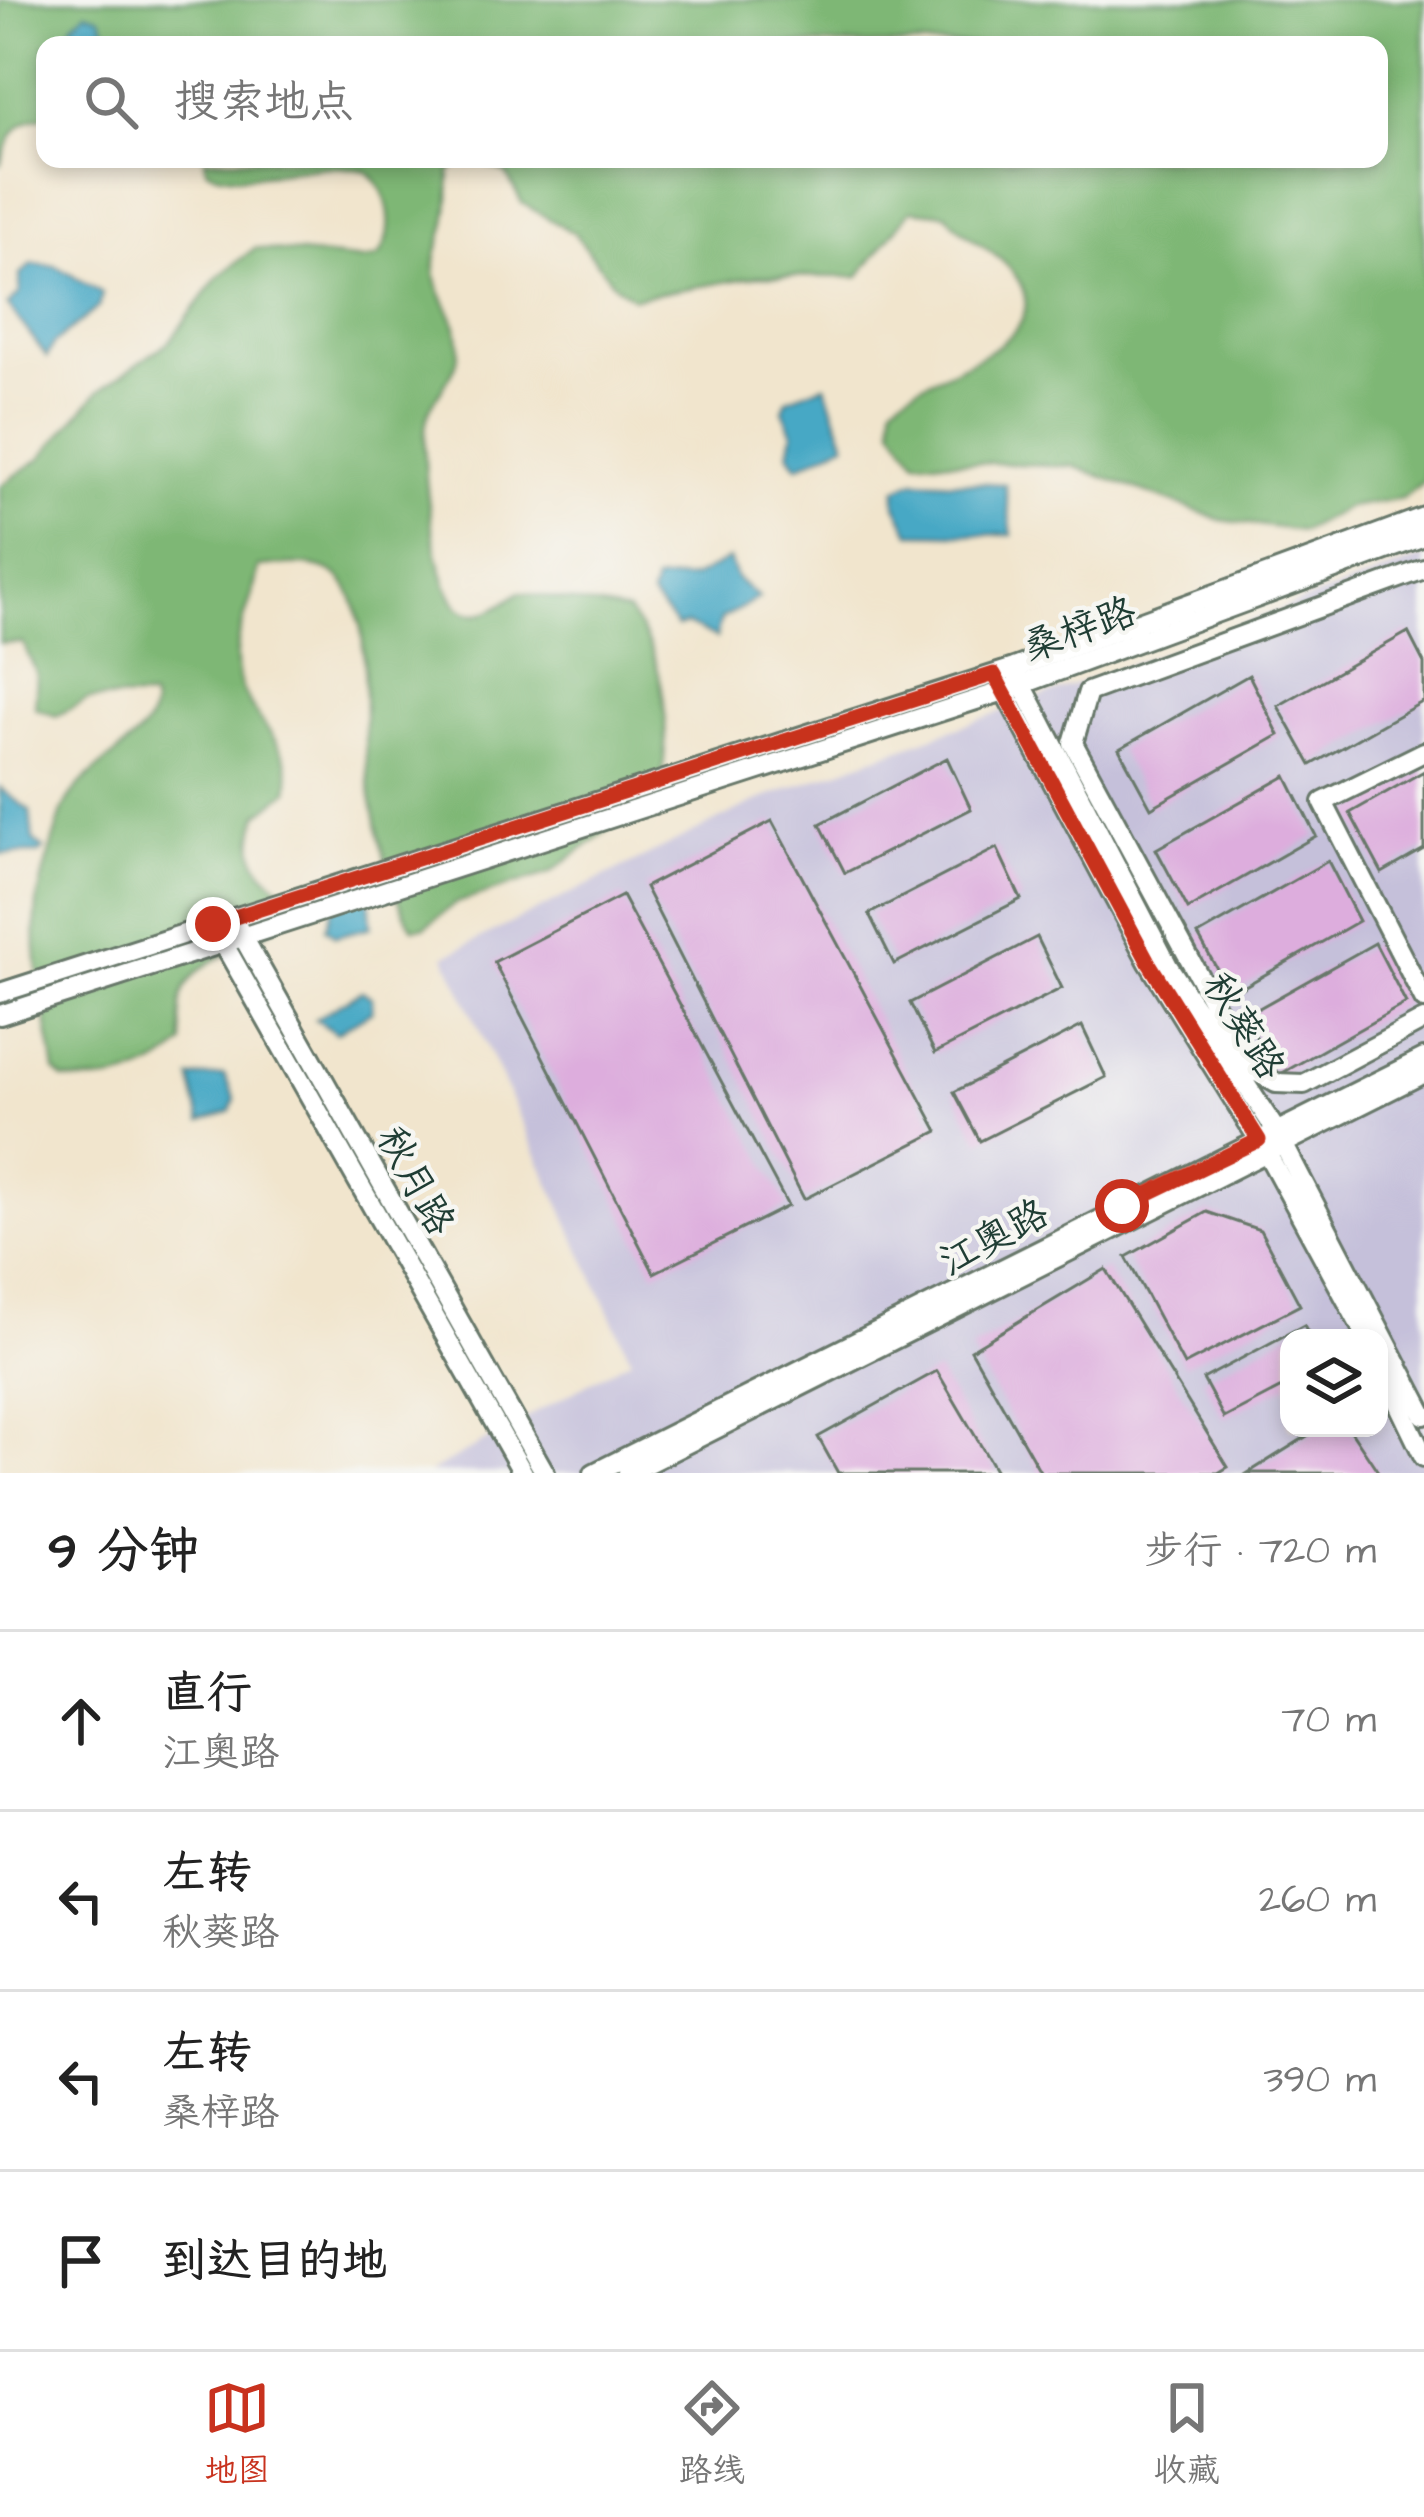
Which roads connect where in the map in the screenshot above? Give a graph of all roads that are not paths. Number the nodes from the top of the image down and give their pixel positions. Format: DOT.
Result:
graph roads {
  1 [pos="1424,517"];
  2 [pos="1424,536"];
  3 [pos="1424,569"];
  4 [pos="1008,679"];
  5 [pos="1424,752"];
  6 [pos="233,933"];
  7 [pos="0,993"];
  8 [pos="1424,1000"];
  9 [pos="0,1015"];
  10 [pos="1424,1020"];
  11 [pos="1424,1058"];
  12 [pos="1424,1073"];
  13 [pos="1272,1142"];
  14 [pos="1362,1329"];
  15 [pos="1388,1383"];
  16 [pos="1424,1415"];
  17 [pos="1424,1457"];
  18 [pos="523,1473"];
  19 [pos="545,1473"];
  20 [pos="594,1473"];
  21 [pos="628,1473"];
  1 -- 4 [label="street, 桑梓路"];
  2 -- 4 [label="street, 桑梓路"];
  3 -- 10 [label="street"];
  4 -- 6 [label="street, 桑梓路"];
  4 -- 13 [label="street, 秋葵路"];
  5 -- 8 [label="street"];
  6 -- 7 [label="street, 秋月路"];
  6 -- 9 [label="street, 桑梓路"];
  6 -- 18 [label="street, 秋月路"];
  6 -- 19 [label="street, 秋月路"];
  11 -- 13 [label="street, 江奥路"];
  12 -- 13 [label="street, 江奥路"];
  13 -- 14 [label="street, 秋葵路"];
  13 -- 16 [label="street, 秋葵路"];
  13 -- 20 [label="street, 江奥路"];
  13 -- 21 [label="street, 江奥路"];
  15 -- 17 [label="street"];
}
